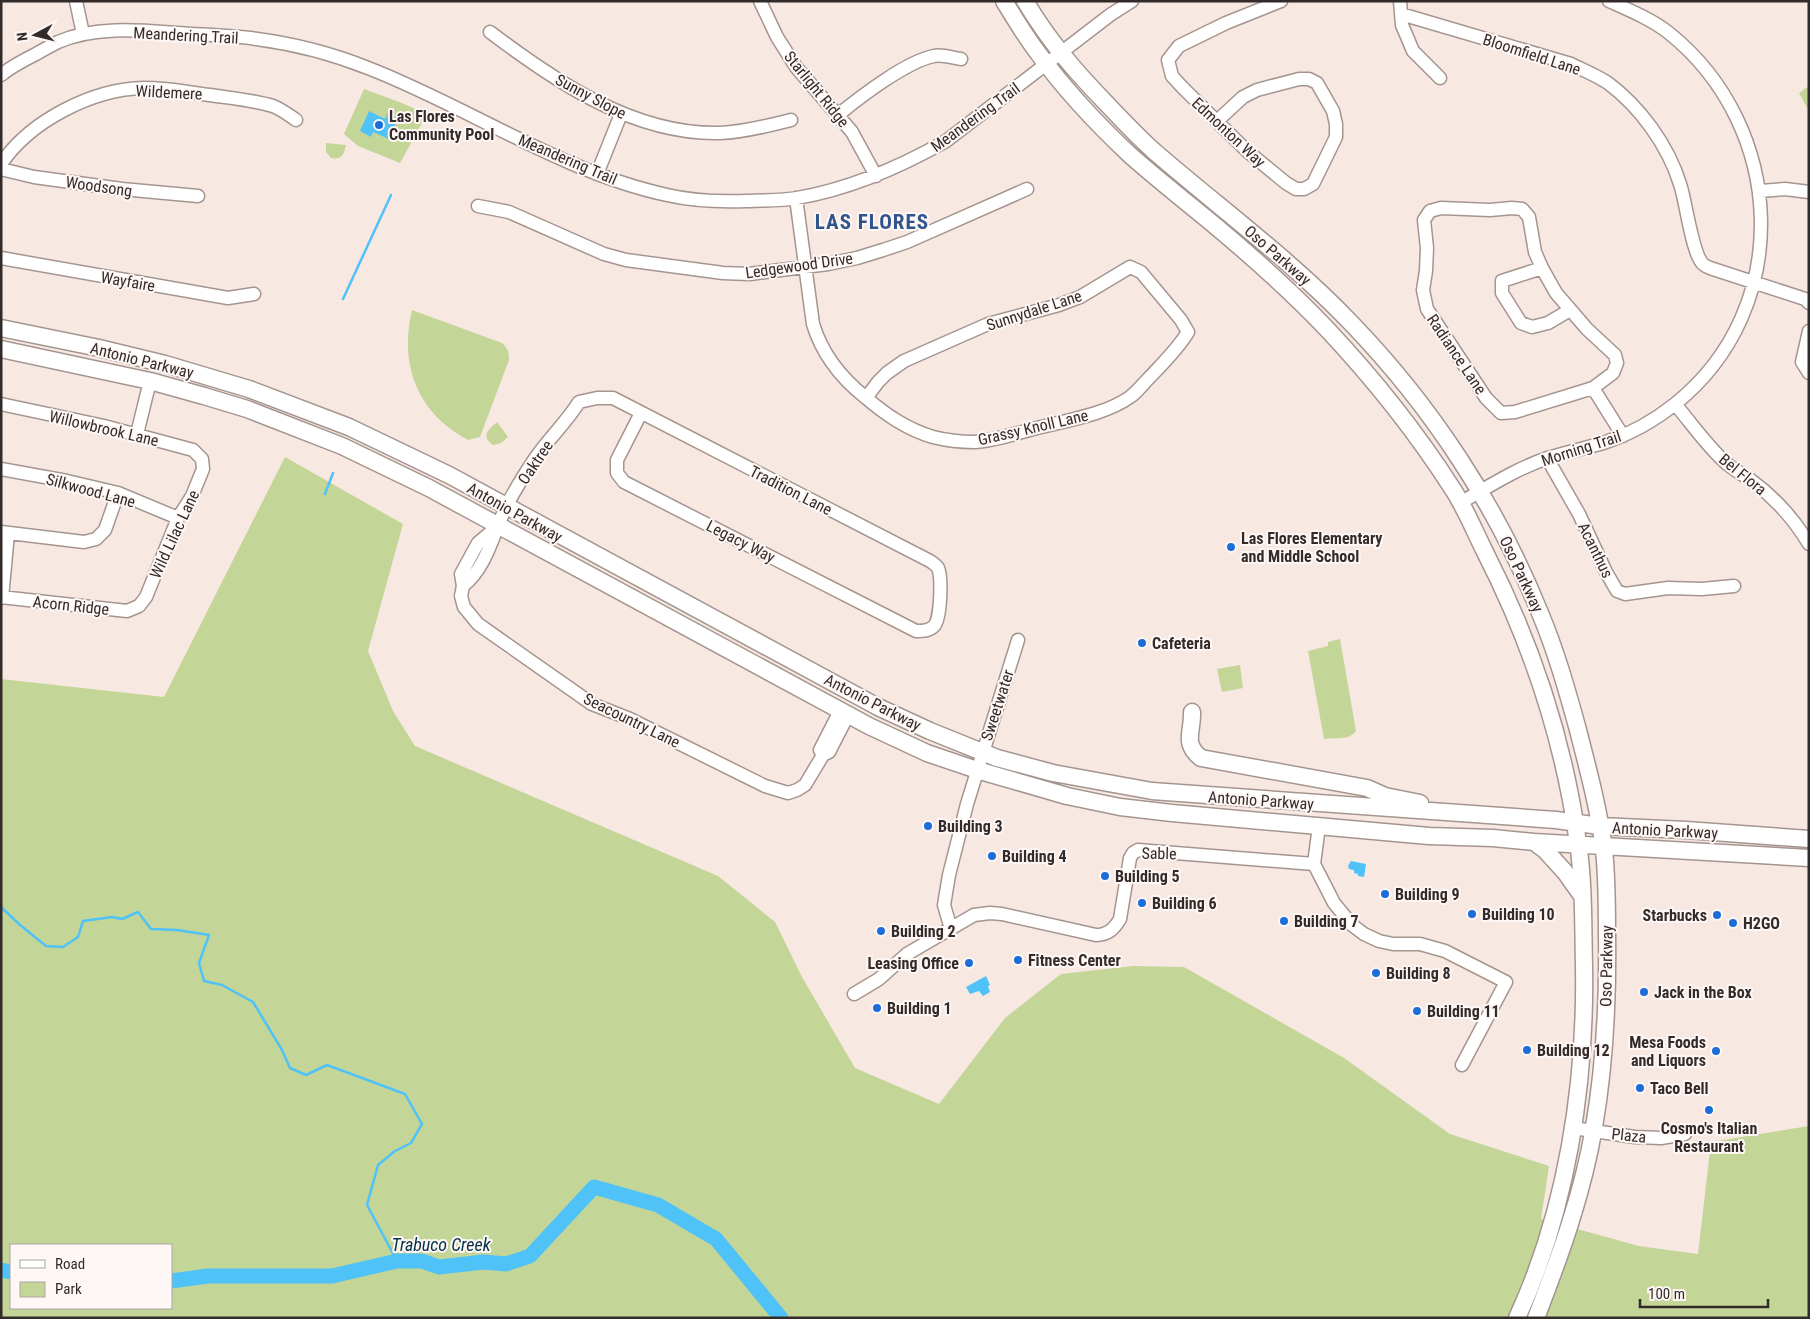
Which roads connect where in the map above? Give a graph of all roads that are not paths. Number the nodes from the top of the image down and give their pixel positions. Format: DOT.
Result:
graph roads {
  1 [pos="76,1"];
  2 [pos="760,1"];
  3 [pos="1004,1"];
  4 [pos="1025,1"];
  5 [pos="1132,1"];
  6 [pos="1281,1"];
  7 [pos="1609,1"];
  8 [pos="1625,4"];
  9 [pos="1401,8"];
  10 [pos="490,32"];
  11 [pos="83,34"];
  12 [pos="1060,53"];
  13 [pos="961,59"];
  14 [pos="1046,64"];
  15 [pos="1,75"];
  16 [pos="1440,78"];
  17 [pos="621,114"];
  18 [pos="838,115"];
  19 [pos="296,120"];
  20 [pos="791,120"];
  21 [pos="1217,121"];
  22 [pos="1,164"];
  23 [pos="1,168"];
  24 [pos="597,174"];
  25 [pos="876,176"];
  26 [pos="1027,188"];
  27 [pos="1760,191"];
  28 [pos="1809,192"];
  29 [pos="198,196"];
  30 [pos="796,198"];
  31 [pos="478,206"];
  32 [pos="1,258"];
  33 [pos="804,268"];
  34 [pos="1542,268"];
  35 [pos="1755,282"];
  36 [pos="254,294"];
  37 [pos="1809,303"];
  38 [pos="1570,310"];
  39 [pos="1,328"];
  40 [pos="1809,331"];
  41 [pos="1188,332"];
  42 [pos="1,349"];
  43 [pos="1809,372"];
  44 [pos="150,381"];
  45 [pos="1593,388"];
  46 [pos="866,398"];
  47 [pos="579,402"];
  48 [pos="1,404"];
  49 [pos="1675,404"];
  50 [pos="640,413"];
  51 [pos="137,434"];
  52 [pos="1623,436"];
  53 [pos="1547,458"];
  54 [pos="202,459"];
  55 [pos="1,469"];
  56 [pos="1480,491"];
  57 [pos="118,493"];
  58 [pos="1460,503"];
  59 [pos="507,506"];
  60 [pos="178,518"];
  61 [pos="498,526"];
  62 [pos="4,532"];
  63 [pos="1807,537"];
  64 [pos="1734,586"];
  65 [pos="2,597"];
  66 [pos="139,606"];
  67 [pos="927,631"];
  68 [pos="1018,640"];
  69 [pos="1192,712"];
  70 [pos="844,713"];
  71 [pos="982,753"];
  72 [pos="977,770"];
  73 [pos="1435,812"];
  74 [pos="1574,822"];
  75 [pos="1319,826"];
  76 [pos="1600,826"];
  77 [pos="1783,838"];
  78 [pos="1809,839"];
  79 [pos="1534,842"];
  80 [pos="1578,844"];
  81 [pos="1603,846"];
  82 [pos="1771,856"];
  83 [pos="1809,858"];
  84 [pos="1314,864"];
  85 [pos="1582,897"];
  86 [pos="951,928"];
  87 [pos="854,994"];
  88 [pos="1462,1065"];
  89 [pos="1573,1128"];
  90 [pos="1594,1130"];
  91 [pos="1685,1134"];
  92 [pos="1520,1313"];
  93 [pos="1536,1317"];
  1 -- 11 [label="street"];
  2 -- 18 [label="street, Starlight Ridge"];
  3 -- 14 [label="main road, Oso Parkway"];
  4 -- 12 [label="main road, Oso Parkway"];
  5 -- 12 [label="street, Meandering Trail"];
  6 -- 21 [label="street, Edmonton Way"];
  7 -- 8 [label="street"];
  8 -- 27 [label="street, Morning Trail"];
  9 -- 16 [label="street"];
  9 -- 35 [label="street, Bloomfield Lane"];
  10 -- 17 [label="street, Sunny Slope"];
  11 -- 15 [label="street, Meandering Trail"];
  11 -- 24 [label="street, Meandering Trail"];
  12 -- 14 [label="street, Meandering Trail"];
  12 -- 56 [label="main road, Oso Parkway"];
  13 -- 18 [label="street"];
  14 -- 25 [label="street, Meandering Trail"];
  14 -- 58 [label="main road, Oso Parkway"];
  17 -- 20 [label="street, Sunny Slope"];
  17 -- 24 [label="street"];
  18 -- 25 [label="street, Starlight Ridge"];
  19 -- 22 [label="street, Wildemere"];
  21 -- 21 [label="street, Edmonton Way"];
  23 -- 29 [label="street, Woodsong"];
  24 -- 30 [label="street, Meandering Trail"];
  25 -- 30 [label="street, Meandering Trail"];
  26 -- 33 [label="street, Ledgewood Drive"];
  27 -- 28 [label="street"];
  27 -- 35 [label="street, Morning Trail"];
  30 -- 33 [label="street, Grassy Knoll Lane"];
  31 -- 33 [label="street, Ledgewood Drive"];
  32 -- 36 [label="street, Wayfaire"];
  33 -- 46 [label="street, Grassy Knoll Lane"];
  34 -- 38 [label="street, Radiance Lane"];
  34 -- 38 [label="street"];
  34 -- 45 [label="street, Radiance Lane"];
  35 -- 37 [label="street"];
  35 -- 49 [label="street, Morning Trail"];
  38 -- 45 [label="street, Radiance Lane"];
  39 -- 59 [label="main road, Antonio Parkway"];
  40 -- 43 [label="street"];
  41 -- 46 [label="street, Grassy Knoll Lane"];
  41 -- 46 [label="street, Sunnydale Lane"];
  42 -- 44 [label="main road, Antonio Parkway"];
  44 -- 51 [label="street"];
  44 -- 61 [label="main road, Antonio Parkway"];
  45 -- 52 [label="street"];
  47 -- 50 [label="street, Tradition Lane"];
  47 -- 59 [label="street, Oaktree"];
  48 -- 51 [label="street, Willowbrook Lane"];
  49 -- 52 [label="street, Morning Trail"];
  49 -- 63 [label="street, Bel Flora"];
  50 -- 67 [label="street, Tradition Lane"];
  50 -- 67 [label="street, Legacy Way"];
  51 -- 54 [label="street, Willowbrook Lane"];
  52 -- 53 [label="street, Morning Trail"];
  53 -- 56 [label="street, Morning Trail"];
  53 -- 64 [label="street, Acanthus"];
  54 -- 60 [label="street, Wild Lilac Lane"];
  55 -- 57 [label="street, Silkwood Lane"];
  56 -- 58 [label="street, Morning Trail"];
  56 -- 76 [label="main road, Oso Parkway"];
  57 -- 60 [label="street, Silkwood Lane"];
  57 -- 62 [label="street"];
  58 -- 74 [label="main road, Oso Parkway"];
  59 -- 61 [label="street, Oaktree"];
  59 -- 71 [label="main road, Antonio Parkway"];
  60 -- 66 [label="street, Wild Lilac Lane"];
  61 -- 70 [label="main road, Antonio Parkway"];
  61 -- 70 [label="street, Seacountry Lane"];
  62 -- 65 [label="street"];
  65 -- 66 [label="street, Acorn Ridge"];
  68 -- 71 [label="street, Sweetwater"];
  69 -- 73 [label="main road"];
  70 -- 72 [label="main road, Antonio Parkway"];
  71 -- 72 [label="street, Sweetwater"];
  71 -- 73 [label="main road, Antonio Parkway"];
  72 -- 75 [label="main road, Antonio Parkway"];
  72 -- 86 [label="street"];
  73 -- 74 [label="main road, Antonio Parkway"];
  74 -- 76 [label="main road, Antonio Parkway"];
  74 -- 80 [label="main road, Oso Parkway"];
  75 -- 79 [label="main road, Antonio Parkway"];
  75 -- 84 [label="street"];
  76 -- 77 [label="main road, Antonio Parkway"];
  76 -- 81 [label="main road, Oso Parkway"];
  77 -- 78 [label="main road, Antonio Parkway"];
  77 -- 82 [label="main road"];
  79 -- 80 [label="main road, Antonio Parkway"];
  79 -- 85 [label="main road"];
  80 -- 81 [label="main road, Antonio Parkway"];
  80 -- 85 [label="main road, Oso Parkway"];
  81 -- 82 [label="main road, Antonio Parkway"];
  81 -- 90 [label="main road, Oso Parkway"];
  82 -- 83 [label="main road, Antonio Parkway"];
  84 -- 86 [label="street, Sable"];
  84 -- 88 [label="street"];
  85 -- 89 [label="main road, Oso Parkway"];
  86 -- 87 [label="street, Sable"];
  89 -- 90 [label="street, Plaza"];
  89 -- 92 [label="main road, Oso Parkway"];
  90 -- 91 [label="street, Plaza"];
  90 -- 93 [label="main road, Oso Parkway"];
}
